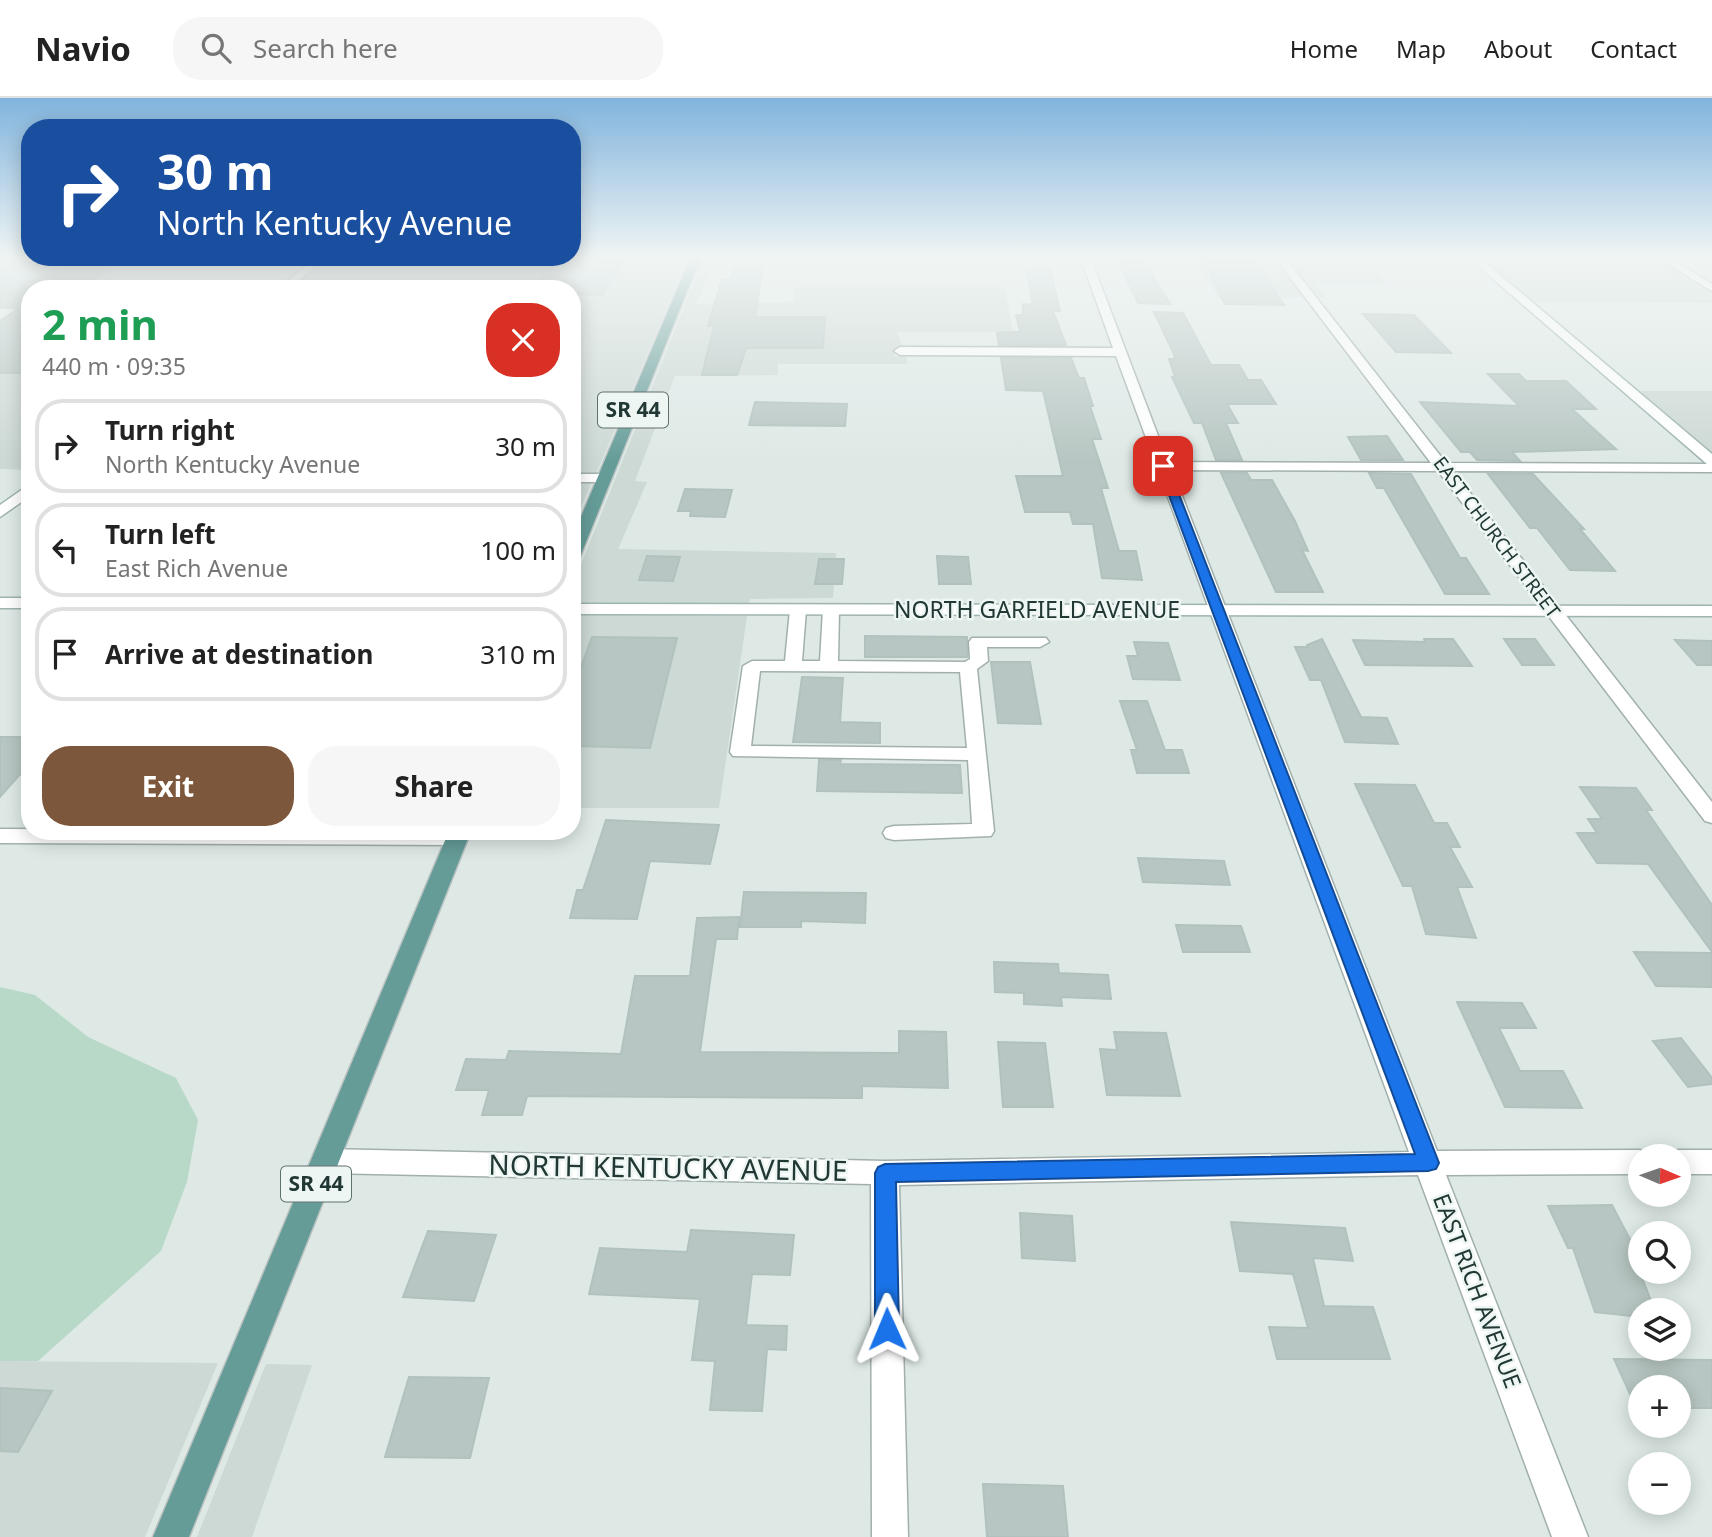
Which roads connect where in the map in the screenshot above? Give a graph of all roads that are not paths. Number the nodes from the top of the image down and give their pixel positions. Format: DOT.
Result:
graph roads {
  1 [pos="667,326"];
  2 [pos="1110,326"];
  3 [pos="1334,326"];
  4 [pos="1554,326"];
  5 [pos="900,351"];
  6 [pos="1119,352"];
  7 [pos="1712,461"];
  8 [pos="1163,466"];
  9 [pos="1444,467"];
  10 [pos="1712,468"];
  11 [pos="581,478"];
  12 [pos="605,478"];
  13 [pos="21,496"];
  14 [pos="0,513"];
  15 [pos="581,535"];
  16 [pos="0,603"];
  17 [pos="21,603"];
  18 [pos="581,609"];
  19 [pos="1216,609"];
  20 [pos="798,610"];
  21 [pos="831,610"];
  22 [pos="1553,611"];
  23 [pos="1712,611"];
  24 [pos="1040,642"];
  25 [pos="793,667"];
  26 [pos="829,667"];
  27 [pos="968,667"];
  28 [pos="978,754"];
  29 [pos="1712,816"];
  30 [pos="894,833"];
  31 [pos="0,836"];
  32 [pos="21,836"];
  33 [pos="457,840"];
  34 [pos="325,1161"];
  35 [pos="1628,1162"];
  36 [pos="1691,1162"];
  37 [pos="1712,1162"];
  38 [pos="1428,1163"];
  39 [pos="885,1173"];
  40 [pos="171,1537"];
  41 [pos="890,1537"];
  42 [pos="1570,1537"];
  1 -- 12 [label="main road, SR 44"];
  2 -- 6 [label="street, EAST RICH AVENUE"];
  3 -- 9 [label="street, EAST CHURCH STREET"];
  4 -- 7 [label="street"];
  5 -- 6 [label="street"];
  6 -- 8 [label="street, EAST RICH AVENUE"];
  8 -- 9 [label="street"];
  8 -- 19 [label="street, EAST RICH AVENUE"];
  9 -- 10 [label="street"];
  9 -- 22 [label="street, EAST CHURCH STREET"];
  11 -- 12 [label="street"];
  12 -- 15 [label="main road, SR 44"];
  13 -- 14 [label="street"];
  16 -- 17 [label="street"];
  18 -- 20 [label="street, NORTH GARFIELD AVENUE"];
  19 -- 21 [label="street, NORTH GARFIELD AVENUE"];
  19 -- 22 [label="street, NORTH GARFIELD AVENUE"];
  19 -- 38 [label="street, EAST RICH AVENUE"];
  20 -- 21 [label="street, NORTH GARFIELD AVENUE"];
  20 -- 25 [label="street"];
  21 -- 26 [label="street"];
  22 -- 23 [label="street, NORTH GARFIELD AVENUE"];
  22 -- 29 [label="street, EAST CHURCH STREET"];
  24 -- 27 [label="street"];
  25 -- 26 [label="street"];
  25 -- 28 [label="street"];
  26 -- 27 [label="street"];
  27 -- 28 [label="street"];
  28 -- 30 [label="street"];
  31 -- 32 [label="street"];
  33 -- 34 [label="main road, SR 44"];
  34 -- 39 [label="street, NORTH KENTUCKY AVENUE"];
  34 -- 40 [label="main road, SR 44"];
  35 -- 38 [label="street, NORTH KENTUCKY AVENUE"];
  36 -- 37 [label="street"];
  38 -- 39 [label="street, NORTH KENTUCKY AVENUE"];
  38 -- 42 [label="street, EAST RICH AVENUE"];
  39 -- 41 [label="street"];
}
